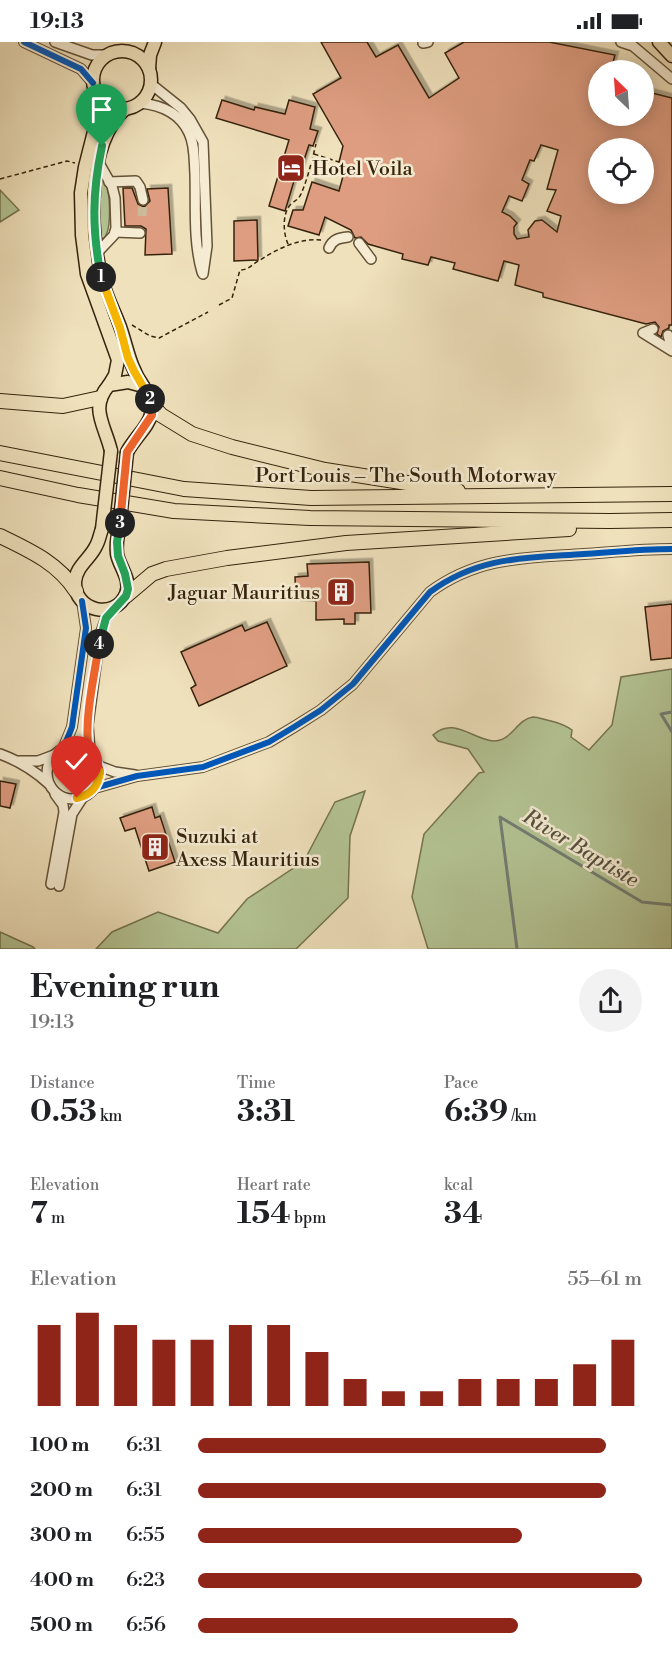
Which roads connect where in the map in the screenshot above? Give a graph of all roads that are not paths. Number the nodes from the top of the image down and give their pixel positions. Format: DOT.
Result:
graph roads {
  1 [pos="24,42"];
  2 [pos="54,42"];
  3 [pos="140,42"];
  4 [pos="155,42"];
  5 [pos="621,42"];
  6 [pos="659,42"];
  7 [pos="124,52"];
  8 [pos="108,55"];
  9 [pos="672,56"];
  10 [pos="148,69"];
  11 [pos="672,79"];
  12 [pos="93,83"];
  13 [pos="151,84"];
  14 [pos="98,97"];
  15 [pos="140,103"];
  16 [pos="125,109"];
  17 [pos="99,163"];
  18 [pos="109,182"];
  19 [pos="143,200"];
  20 [pos="115,232"];
  21 [pos="140,233"];
  22 [pos="343,238"];
  23 [pos="359,243"];
  24 [pos="329,248"];
  25 [pos="97,253"];
  26 [pos="371,259"];
  27 [pos="653,329"];
  28 [pos="668,335"];
  29 [pos="672,350"];
  30 [pos="110,385"];
  31 [pos="143,386"];
  32 [pos="100,398"];
  33 [pos="0,401"];
  34 [pos="152,405"];
  35 [pos="0,453"];
  36 [pos="0,478"];
  37 [pos="672,494"];
  38 [pos="499,497"];
  39 [pos="672,520"];
  40 [pos="610,521"];
  41 [pos="0,536"];
  42 [pos="672,549"];
  43 [pos="79,596"];
  44 [pos="126,596"];
  45 [pos="114,608"];
  46 [pos="63,749"];
  47 [pos="90,752"];
  48 [pos="0,754"];
  49 [pos="54,755"];
  50 [pos="19,761"];
  51 [pos="99,766"];
  52 [pos="137,776"];
  53 [pos="49,784"];
  54 [pos="95,788"];
  55 [pos="56,794"];
  56 [pos="83,797"];
  1 -- 12 [label="street"];
  2 -- 8 [label="street"];
  3 -- 7 [label="main road"];
  4 -- 10 [label="main road"];
  5 -- 11 [label="street"];
  6 -- 9 [label="main road"];
  7 -- 8 [label="main road"];
  7 -- 10 [label="main road"];
  8 -- 12 [label="main road"];
  10 -- 13 [label="main road"];
  12 -- 14 [label="main road"];
  13 -- 15 [label="main road"];
  13 -- 15 [label="street"];
  14 -- 16 [label="main road"];
  14 -- 30 [label="main road"];
  15 -- 16 [label="main road"];
  16 -- 17 [label="main road"];
  17 -- 18 [label="street"];
  17 -- 25 [label="main road"];
  18 -- 19 [label="street"];
  18 -- 20 [label="street"];
  20 -- 21 [label="street"];
  20 -- 25 [label="street"];
  22 -- 24 [label="street"];
  23 -- 26 [label="street"];
  25 -- 31 [label="main road"];
  27 -- 29 [label="street"];
  28 -- 29 [label="street"];
  30 -- 31 [label="main road"];
  30 -- 32 [label="main road"];
  31 -- 34 [label="main road"];
  32 -- 33 [label="highway"];
  32 -- 43 [label="main road, bridge"];
  34 -- 38 [label="highway"];
  34 -- 44 [label="main road, bridge"];
  35 -- 38 [label="highway, Port Louis – The South Motorway"];
  36 -- 40 [label="highway, Port Louis – The South Motorway"];
  37 -- 38 [label="highway, Port Louis – The South Motorway"];
  39 -- 40 [label="highway, Port Louis – The South Motorway"];
  40 -- 44 [label="highway"];
  41 -- 43 [label="highway"];
  42 -- 52 [label="street"];
  43 -- 45 [label="main road"];
  43 -- 46 [label="street"];
  44 -- 45 [label="main road"];
  45 -- 47 [label="street"];
  46 -- 47 [label="street"];
  46 -- 49 [label="street"];
  47 -- 51 [label="street"];
  48 -- 50 [label="street"];
  49 -- 50 [label="street"];
  49 -- 53 [label="street"];
  50 -- 53 [label="street"];
  51 -- 52 [label="street"];
  51 -- 54 [label="street"];
  52 -- 54 [label="street"];
  53 -- 55 [label="street"];
  54 -- 56 [label="street"];
  55 -- 56 [label="street"];
  55 -- 56 [label="street"];
}
